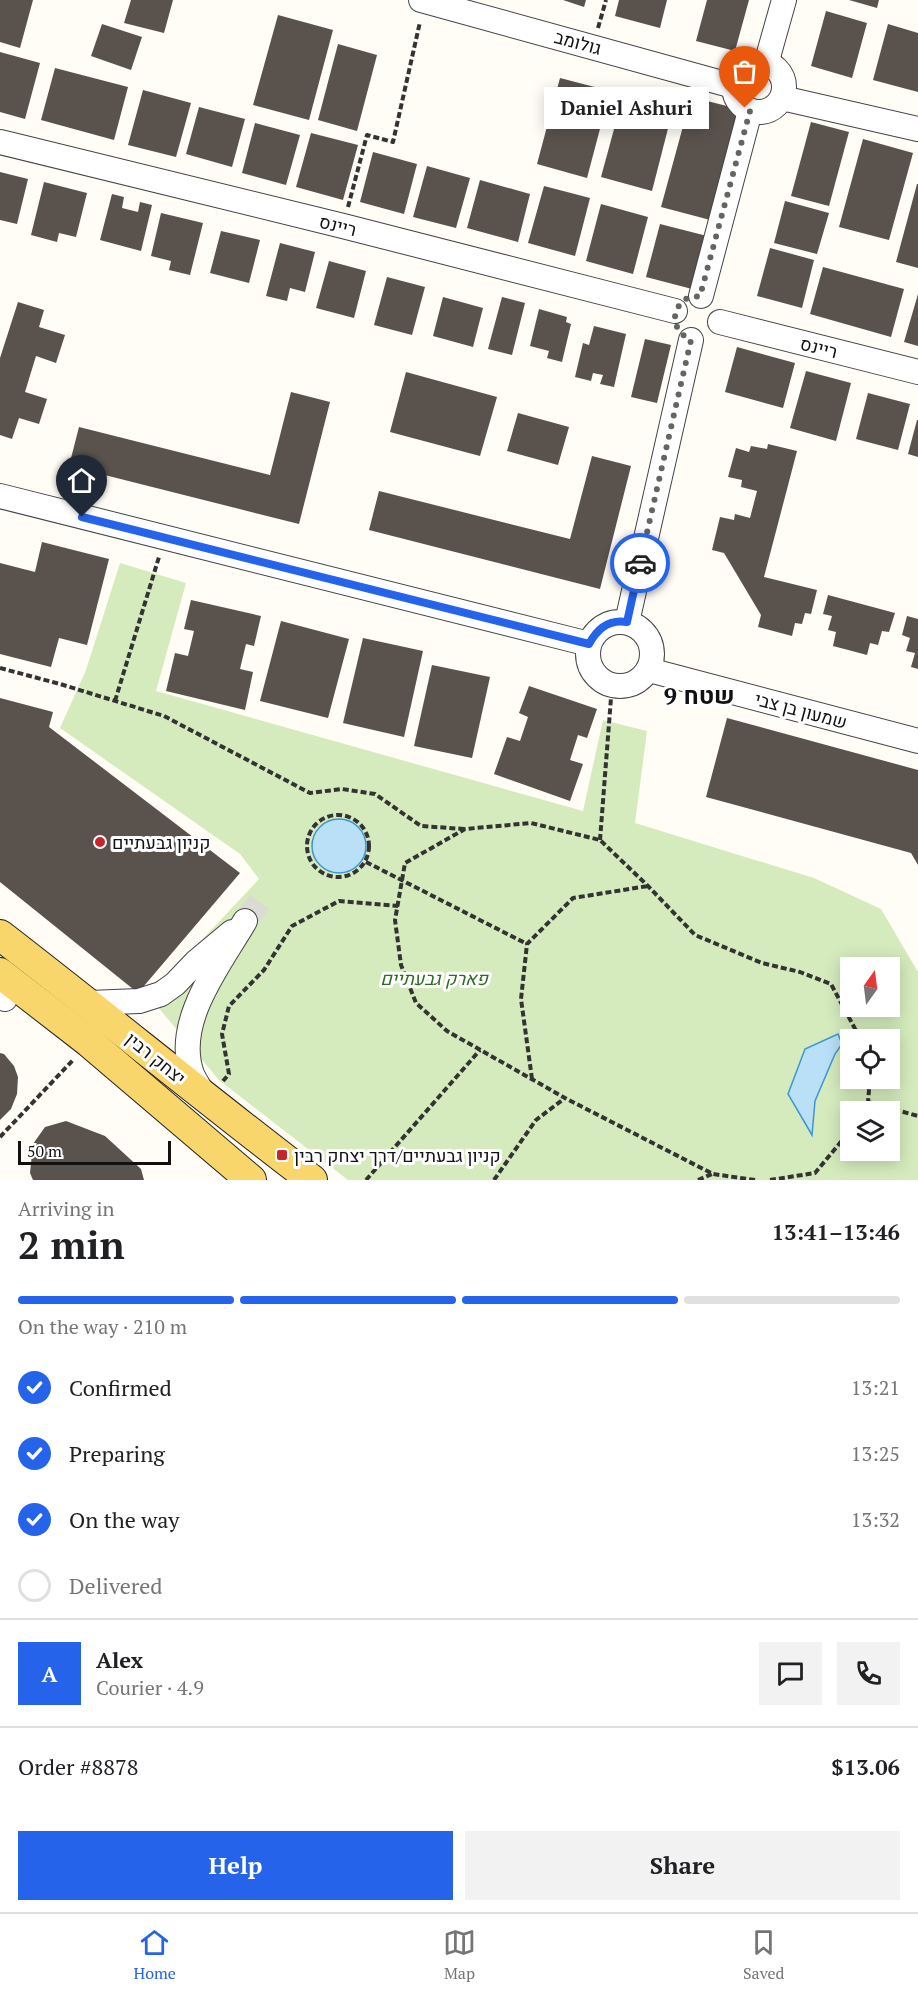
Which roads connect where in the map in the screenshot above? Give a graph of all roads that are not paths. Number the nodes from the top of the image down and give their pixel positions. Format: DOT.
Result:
graph roads {
  1 [pos="784,0"];
  2 [pos="423,1"];
  3 [pos="766,64"];
  4 [pos="734,86"];
  5 [pos="782,98"];
  6 [pos="750,111"];
  7 [pos="918,129"];
  8 [pos="0,142"];
  9 [pos="700,296"];
  10 [pos="675,311"];
  11 [pos="720,322"];
  12 [pos="691,340"];
  13 [pos="918,372"];
  14 [pos="0,496"];
  15 [pos="627,622"];
  16 [pos="589,644"];
  17 [pos="649,670"];
  18 [pos="918,741"];
  19 [pos="0,935"];
  20 [pos="2,989"];
  21 [pos="89,1003"];
  22 [pos="207,1099"];
  23 [pos="251,1180"];
  24 [pos="312,1180"];
  1 -- 3 [label="street"];
  2 -- 4 [label="street, גולומב"];
  3 -- 4 [label="street"];
  3 -- 5 [label="street"];
  4 -- 6 [label="street"];
  5 -- 6 [label="street"];
  5 -- 7 [label="street"];
  6 -- 9 [label="street"];
  8 -- 10 [label="street, ריינס"];
  9 -- 10 [label="street"];
  9 -- 11 [label="street"];
  10 -- 12 [label="street"];
  11 -- 12 [label="street"];
  11 -- 13 [label="street, ריינס"];
  12 -- 15 [label="street"];
  14 -- 16 [label="street"];
  15 -- 16 [label="street"];
  15 -- 17 [label="street"];
  16 -- 17 [label="street"];
  17 -- 18 [label="street, שמעון בן צבי"];
  19 -- 21 [label="main road, יצחק רבין"];
  20 -- 23 [label="main road, יצחק רבין"];
  21 -- 22 [label="main road, יצחק רבין"];
  21 -- 22 [label="street"];
  22 -- 24 [label="main road, יצחק רבין"];
}
